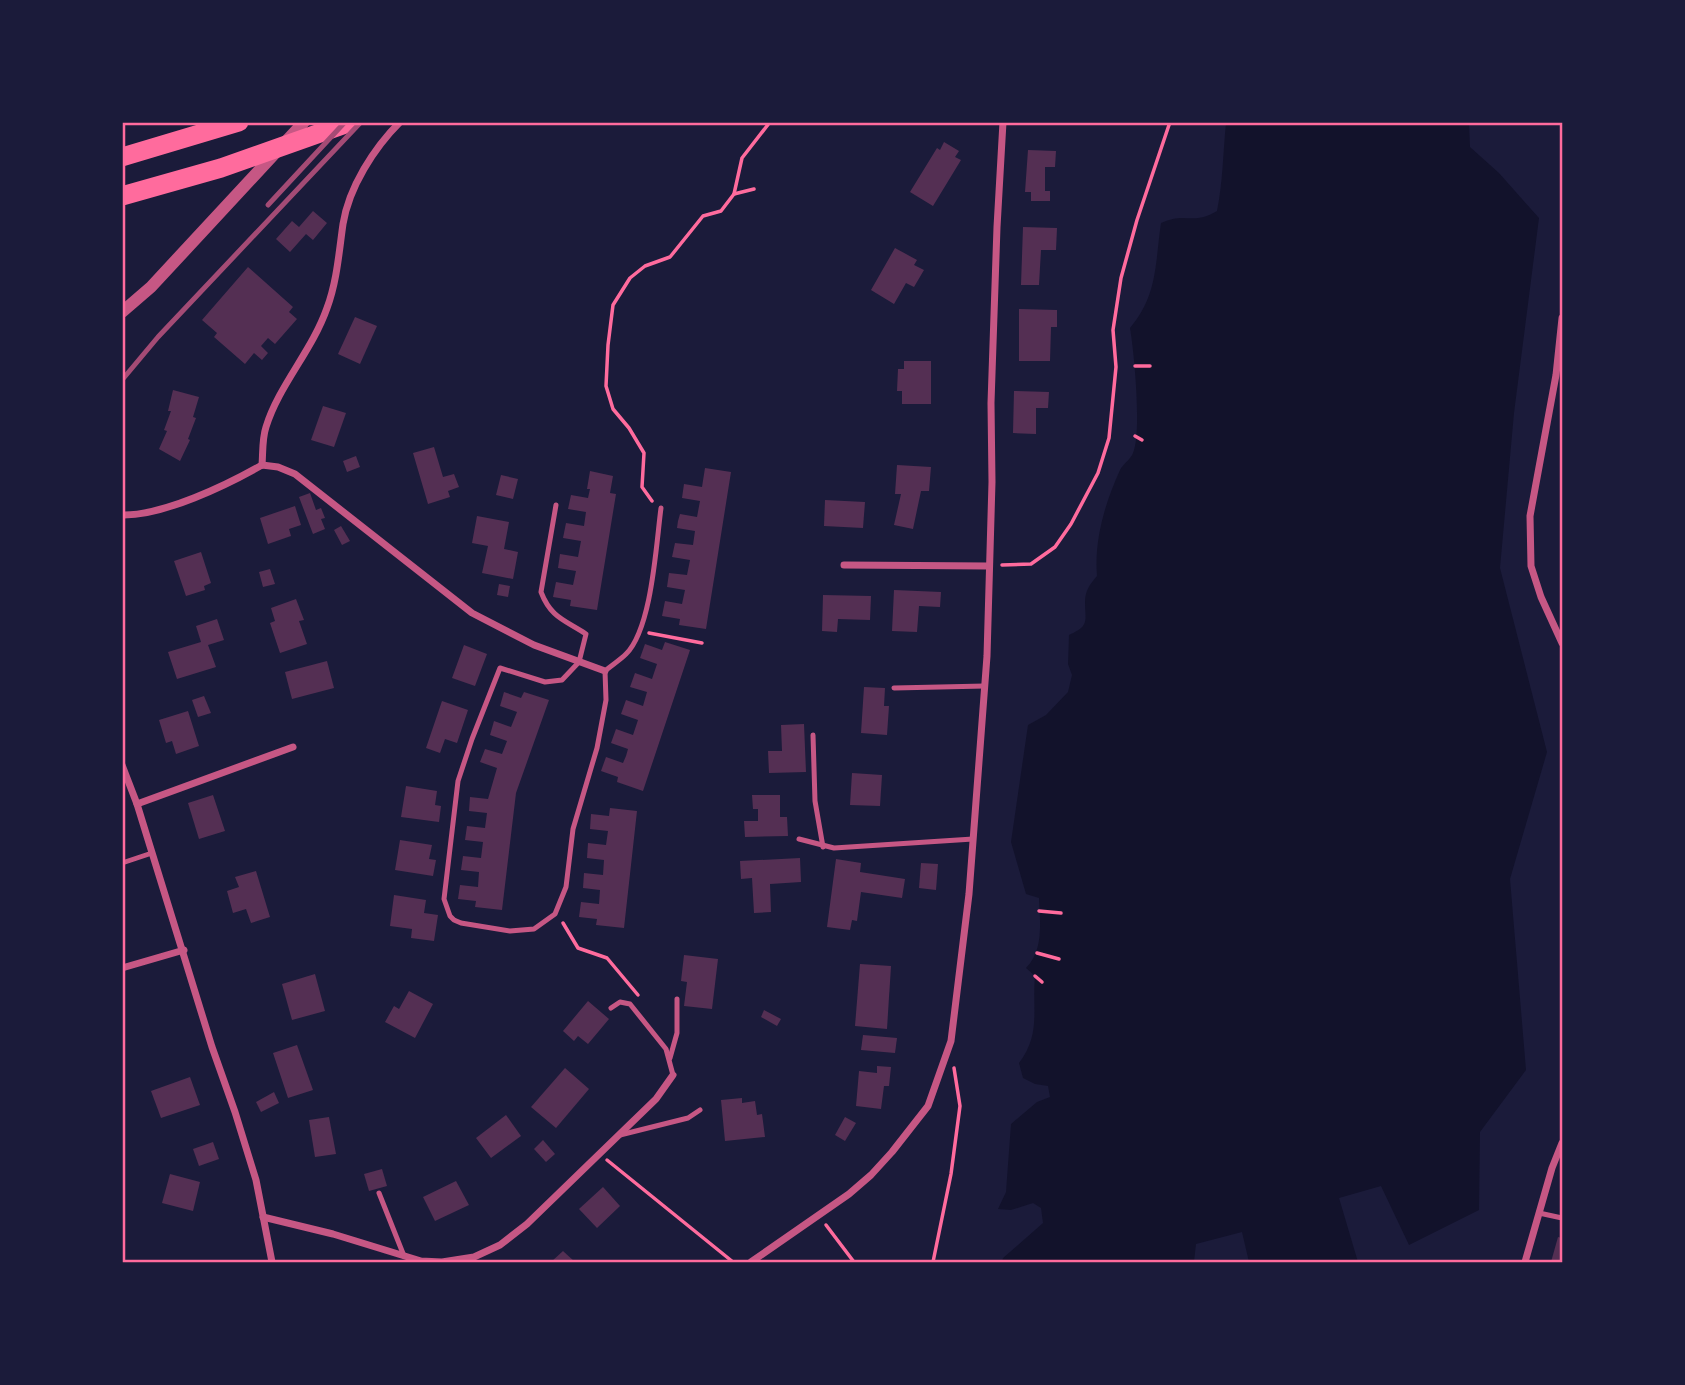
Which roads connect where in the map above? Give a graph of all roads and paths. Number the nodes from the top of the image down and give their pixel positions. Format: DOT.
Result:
graph roads {
  1 [pos="239,122"];
  2 [pos="304,122"];
  3 [pos="351,122"];
  4 [pos="400,122"];
  5 [pos="770,122"];
  6 [pos="1003,122"];
  7 [pos="1170,122"];
  8 [pos="122,157"];
  9 [pos="754,188"];
  10 [pos="734,194"];
  11 [pos="122,197"];
  12 [pos="122,312"];
  13 [pos="1563,318"];
  14 [pos="1135,366"];
  15 [pos="1150,366"];
  16 [pos="1135,436"];
  17 [pos="1142,440"];
  18 [pos="262,465"];
  19 [pos="652,500"];
  20 [pos="556,505"];
  21 [pos="661,508"];
  22 [pos="122,514"];
  23 [pos="844,565"];
  24 [pos="988,566"];
  25 [pos="639,632"];
  26 [pos="702,643"];
  27 [pos="1563,643"];
  28 [pos="579,662"];
  29 [pos="605,671"];
  30 [pos="985,685"];
  31 [pos="894,688"];
  32 [pos="813,735"];
  33 [pos="293,747"];
  34 [pos="122,765"];
  35 [pos="137,804"];
  36 [pos="799,839"];
  37 [pos="973,839"];
  38 [pos="823,846"];
  39 [pos="152,853"];
  40 [pos="122,863"];
  41 [pos="1039,911"];
  42 [pos="1061,913"];
  43 [pos="555,914"];
  44 [pos="184,950"];
  45 [pos="1037,953"];
  46 [pos="1059,959"];
  47 [pos="122,968"];
  48 [pos="1035,976"];
  49 [pos="1042,982"];
  50 [pos="640,998"];
  51 [pos="677,999"];
  52 [pos="611,1007"];
  53 [pos="951,1041"];
  54 [pos="669,1060"];
  55 [pos="673,1075"];
  56 [pos="700,1110"];
  57 [pos="619,1135"];
  58 [pos="1563,1143"];
  59 [pos="599,1154"];
  60 [pos="379,1194"];
  61 [pos="1539,1213"];
  62 [pos="819,1215"];
  63 [pos="263,1217"];
  64 [pos="1563,1218"];
  65 [pos="404,1256"];
  66 [pos="272,1262"];
  67 [pos="733,1262"];
  68 [pos="751,1262"];
  69 [pos="854,1262"];
  70 [pos="933,1262"];
  71 [pos="1525,1262"];
  1 -- 8 [label="highway"];
  2 -- 12 [label="street"];
  3 -- 11 [label="highway"];
  4 -- 18 [label="street"];
  5 -- 10 [label="path"];
  6 -- 24 [label="street"];
  7 -- 24 [label="path"];
  9 -- 10 [label="path"];
  10 -- 19 [label="path"];
  13 -- 27 [label="street"];
  14 -- 15 [label="path"];
  16 -- 17 [label="path"];
  18 -- 22 [label="street"];
  18 -- 28 [label="street"];
  20 -- 28 [label="lane"];
  21 -- 25 [label="lane"];
  23 -- 24 [label="street"];
  24 -- 30 [label="street"];
  25 -- 26 [label="path"];
  25 -- 29 [label="lane"];
  28 -- 29 [label="street"];
  28 -- 43 [label="lane"];
  29 -- 43 [label="lane"];
  30 -- 31 [label="lane"];
  30 -- 37 [label="street"];
  32 -- 38 [label="lane"];
  33 -- 35 [label="street"];
  34 -- 35 [label="street"];
  35 -- 39 [label="street"];
  36 -- 38 [label="lane"];
  37 -- 38 [label="lane"];
  37 -- 53 [label="street"];
  39 -- 40 [label="lane"];
  39 -- 44 [label="street"];
  41 -- 42 [label="path"];
  43 -- 50 [label="path"];
  44 -- 47 [label="street"];
  44 -- 63 [label="street"];
  45 -- 46 [label="path"];
  48 -- 49 [label="path"];
  51 -- 54 [label="lane"];
  52 -- 54 [label="lane"];
  53 -- 62 [label="street"];
  53 -- 70 [label="path"];
  54 -- 55 [label="lane"];
  55 -- 57 [label="street"];
  56 -- 57 [label="lane"];
  57 -- 59 [label="street"];
  58 -- 61 [label="street"];
  59 -- 65 [label="street"];
  59 -- 67 [label="path"];
  60 -- 65 [label="lane"];
  61 -- 64 [label="lane"];
  61 -- 71 [label="street"];
  62 -- 68 [label="street"];
  62 -- 69 [label="path"];
  63 -- 65 [label="street"];
  63 -- 66 [label="street"];
}
